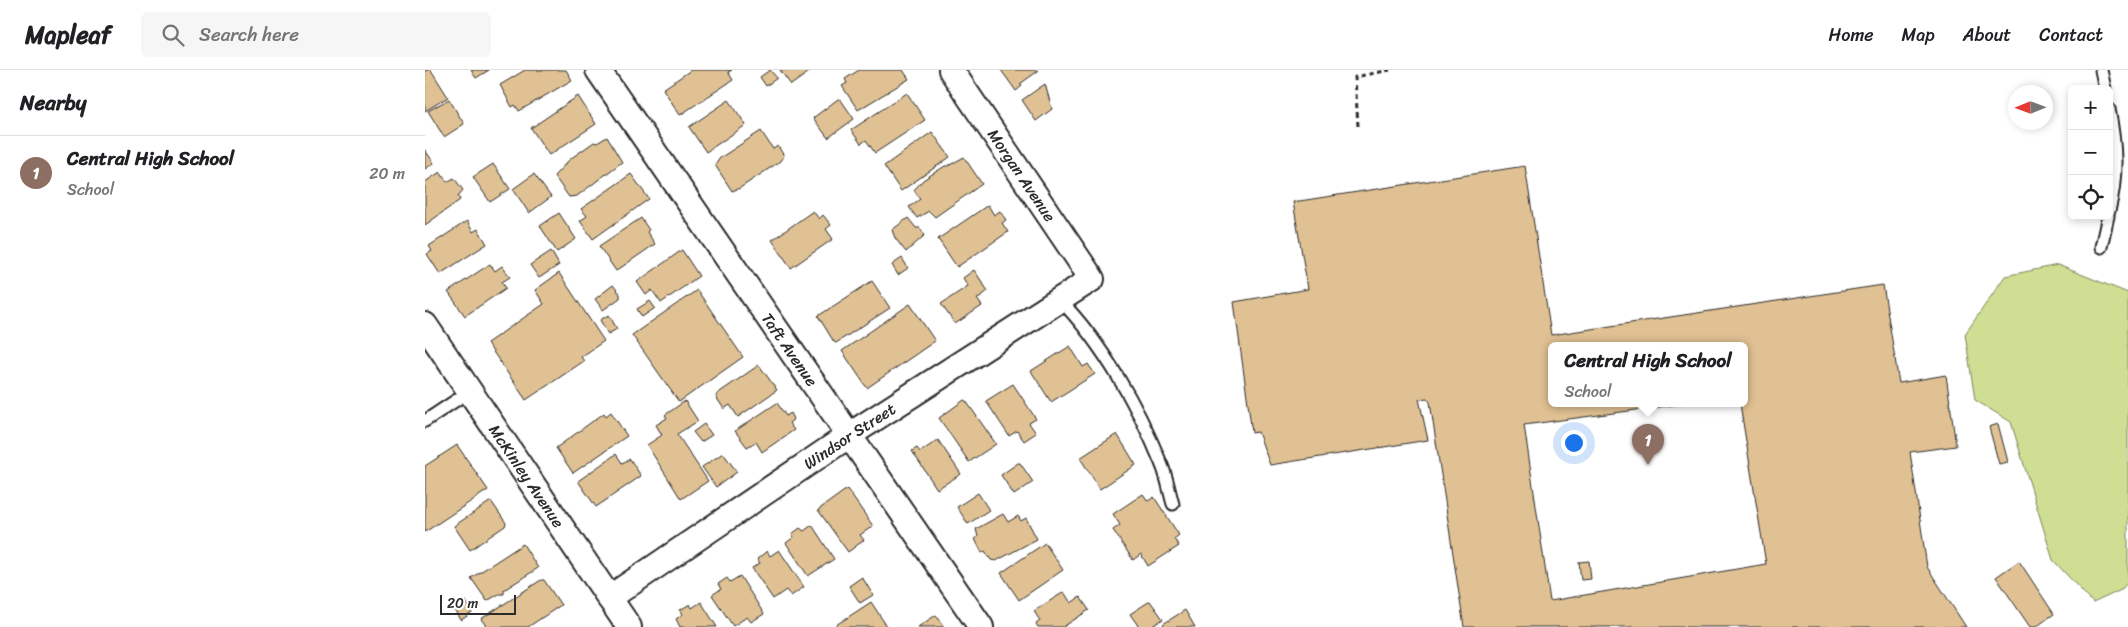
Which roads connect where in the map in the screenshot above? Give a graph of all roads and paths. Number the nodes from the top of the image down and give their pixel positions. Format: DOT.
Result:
graph roads {
  1 [pos="598,70"];
  2 [pos="951,70"];
  3 [pos="1391,70"];
  4 [pos="2101,70"];
  5 [pos="2104,85"];
  6 [pos="1358,126"];
  7 [pos="2113,127"];
  8 [pos="2113,194"];
  9 [pos="2107,220"];
  10 [pos="2101,247"];
  11 [pos="1093,279"];
  12 [pos="1061,300"];
  13 [pos="425,325"];
  14 [pos="469,391"];
  15 [pos="425,421"];
  16 [pos="851,434"];
  17 [pos="1173,504"];
  18 [pos="609,598"];
  19 [pos="629,627"];
  20 [pos="981,627"];
  1 -- 16 [label="street, Taft Avenue"];
  2 -- 11 [label="street, Morgan Avenue"];
  3 -- 6 [label="path"];
  4 -- 5 [label="lane"];
  7 -- 8 [label="lane"];
  9 -- 10 [label="lane"];
  11 -- 12 [label="street, Windsor Street"];
  12 -- 16 [label="street, Windsor Street"];
  12 -- 17 [label="lane"];
  13 -- 14 [label="street, McKinley Avenue"];
  14 -- 15 [label="lane"];
  14 -- 18 [label="street, McKinley Avenue"];
  16 -- 18 [label="street, Windsor Street"];
  16 -- 20 [label="street, Taft Avenue"];
  18 -- 19 [label="street, McKinley Avenue"];
}
